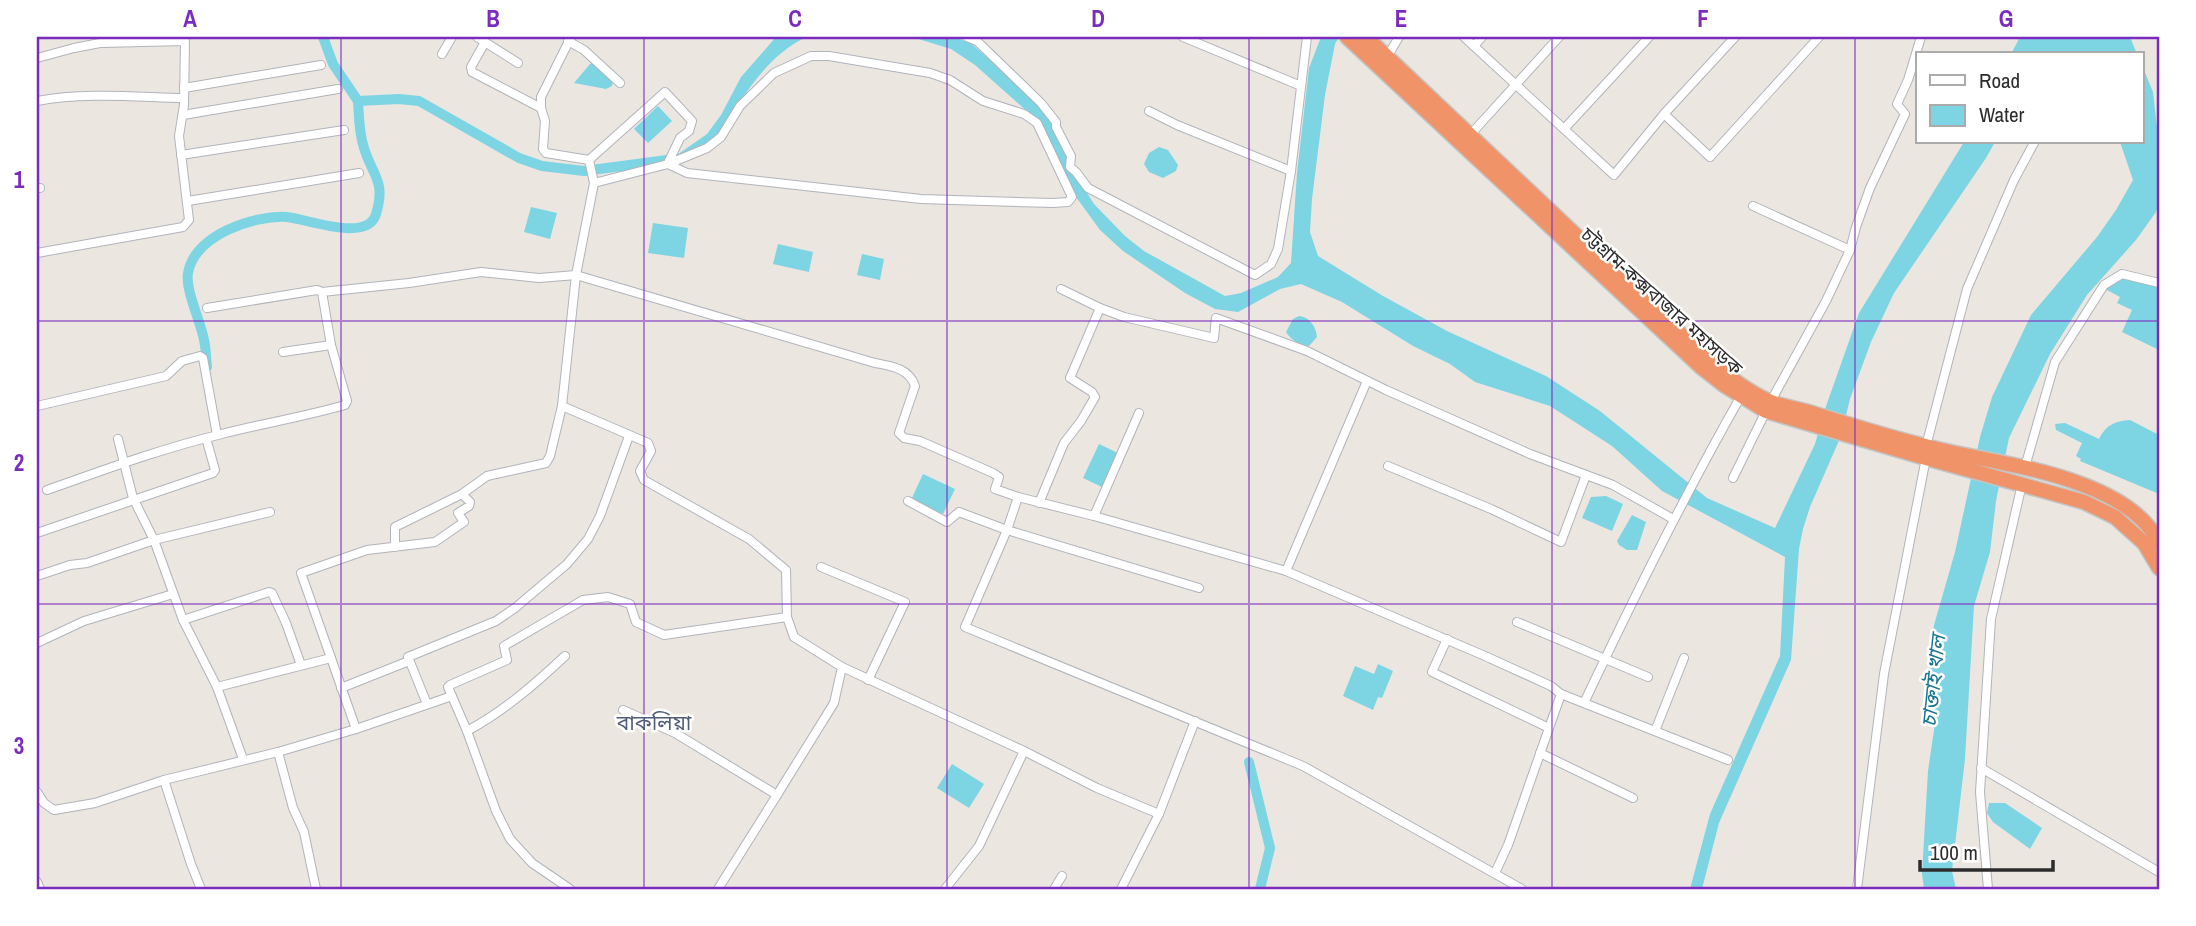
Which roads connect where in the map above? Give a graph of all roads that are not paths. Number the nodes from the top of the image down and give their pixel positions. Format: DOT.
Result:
graph roads {
  1 [pos="452,37"];
  2 [pos="967,37"];
  3 [pos="1183,37"];
  4 [pos="1307,37"];
  5 [pos="1347,37"];
  6 [pos="1464,37"];
  7 [pos="1482,37"];
  8 [pos="1559,37"];
  9 [pos="1649,37"];
  10 [pos="1735,37"];
  11 [pos="1818,37"];
  12 [pos="481,39"];
  13 [pos="569,39"];
  14 [pos="1400,39"];
  15 [pos="1365,42"];
  16 [pos="1474,46"];
  17 [pos="442,54"];
  18 [pos="1916,55"];
  19 [pos="1387,57"];
  20 [pos="37,58"];
  21 [pos="519,63"];
  22 [pos="321,65"];
  23 [pos="621,83"];
  24 [pos="1516,85"];
  25 [pos="1301,86"];
  26 [pos="184,88"];
  27 [pos="338,89"];
  28 [pos="184,98"];
  29 [pos="37,102"];
  30 [pos="541,108"];
  31 [pos="1149,111"];
  32 [pos="1664,114"];
  33 [pos="183,115"];
  34 [pos="1564,129"];
  35 [pos="345,130"];
  36 [pos="1471,134"];
  37 [pos="2033,144"];
  38 [pos="181,155"];
  39 [pos="589,160"];
  40 [pos="668,164"];
  41 [pos="1291,171"];
  42 [pos="359,173"];
  43 [pos="594,184"];
  44 [pos="188,201"];
  45 [pos="1753,206"];
  46 [pos="1578,245"];
  47 [pos="1850,250"];
  48 [pos="37,253"];
  49 [pos="576,275"];
  50 [pos="2159,283"];
  51 [pos="1060,289"];
  52 [pos="322,292"];
  53 [pos="207,308"];
  54 [pos="1100,308"];
  55 [pos="331,345"];
  56 [pos="283,352"];
  57 [pos="1367,381"];
  58 [pos="1741,396"];
  59 [pos="37,406"];
  60 [pos="562,406"];
  61 [pos="1769,406"];
  62 [pos="1139,413"];
  63 [pos="217,435"];
  64 [pos="629,436"];
  65 [pos="206,438"];
  66 [pos="118,439"];
  67 [pos="1926,452"];
  68 [pos="1946,457"];
  69 [pos="124,463"];
  70 [pos="1388,466"];
  71 [pos="2023,467"];
  72 [pos="1586,475"];
  73 [pos="1732,478"];
  74 [pos="2019,483"];
  75 [pos="47,490"];
  76 [pos="462,494"];
  77 [pos="133,498"];
  78 [pos="1018,498"];
  79 [pos="908,501"];
  80 [pos="1039,503"];
  81 [pos="270,512"];
  82 [pos="1094,516"];
  83 [pos="1673,519"];
  84 [pos="1007,530"];
  85 [pos="37,533"];
  86 [pos="154,540"];
  87 [pos="2159,543"];
  88 [pos="395,547"];
  89 [pos="821,567"];
  90 [pos="2159,568"];
  91 [pos="1286,571"];
  92 [pos="37,576"];
  93 [pos="1199,588"];
  94 [pos="173,594"];
  95 [pos="787,617"];
  96 [pos="183,620"];
  97 [pos="1517,622"];
  98 [pos="1447,639"];
  99 [pos="37,643"];
  100 [pos="565,656"];
  101 [pos="331,658"];
  102 [pos="1684,658"];
  103 [pos="1605,659"];
  104 [pos="409,661"];
  105 [pos="301,665"];
  106 [pos="842,667"];
  107 [pos="1648,677"];
  108 [pos="868,680"];
  109 [pos="217,687"];
  110 [pos="341,688"];
  111 [pos="1561,694"];
  112 [pos="452,696"];
  113 [pos="1584,703"];
  114 [pos="427,704"];
  115 [pos="623,710"];
  116 [pos="1195,721"];
  117 [pos="1549,728"];
  118 [pos="356,729"];
  119 [pos="1655,731"];
  120 [pos="467,732"];
  121 [pos="1024,751"];
  122 [pos="278,752"];
  123 [pos="1540,752"];
  124 [pos="243,759"];
  125 [pos="1728,760"];
  126 [pos="1980,768"];
  127 [pos="164,780"];
  128 [pos="37,792"];
  129 [pos="777,795"];
  130 [pos="1633,798"];
  131 [pos="1159,814"];
  132 [pos="2159,872"];
  133 [pos="1495,873"];
  134 [pos="1062,876"];
  135 [pos="37,882"];
  136 [pos="947,887"];
  137 [pos="40,889"];
  138 [pos="201,889"];
  139 [pos="316,889"];
  140 [pos="570,889"];
  141 [pos="718,889"];
  142 [pos="957,889"];
  143 [pos="1054,889"];
  144 [pos="1121,889"];
  145 [pos="1522,889"];
  146 [pos="1857,889"];
  147 [pos="1988,889"];
  1 -- 17 [label="street"];
  2 -- 41 [label="street"];
  3 -- 25 [label="street"];
  4 -- 25 [label="street"];
  5 -- 15 [label="highway, চট্টগ্রাম-কক্সবাজার মহাসড়ক"];
  6 -- 16 [label="street"];
  7 -- 16 [label="street"];
  8 -- 24 [label="street"];
  9 -- 34 [label="street"];
  10 -- 32 [label="street"];
  11 -- 32 [label="street"];
  12 -- 21 [label="street"];
  12 -- 30 [label="street"];
  13 -- 23 [label="street"];
  13 -- 30 [label="street"];
  14 -- 19 [label="street"];
  15 -- 19 [label="highway, চট্টগ্রাম-কক্সবাজার মহাসড়ক"];
  15 -- 46 [label="highway, চট্টগ্রাম-কক্সবাজার মহাসড়ক"];
  16 -- 24 [label="street"];
  18 -- 47 [label="street"];
  19 -- 36 [label="highway, চট্টগ্রাম-কক্সবাজার মহাসড়ক"];
  20 -- 26 [label="street"];
  22 -- 26 [label="street"];
  24 -- 34 [label="street"];
  24 -- 36 [label="street"];
  25 -- 41 [label="street"];
  26 -- 28 [label="street"];
  27 -- 33 [label="street"];
  28 -- 29 [label="street"];
  28 -- 33 [label="street"];
  30 -- 39 [label="street"];
  31 -- 41 [label="street"];
  32 -- 34 [label="street"];
  33 -- 38 [label="street"];
  35 -- 38 [label="street"];
  36 -- 46 [label="highway, চট্টগ্রাম-কক্সবাজার মহাসড়ক"];
  37 -- 67 [label="street"];
  38 -- 44 [label="street"];
  39 -- 40 [label="street"];
  39 -- 43 [label="street"];
  40 -- 40 [label="street"];
  40 -- 43 [label="street"];
  42 -- 44 [label="street"];
  43 -- 49 [label="street"];
  44 -- 48 [label="street"];
  45 -- 47 [label="street"];
  46 -- 58 [label="highway, চট্টগ্রাম-কক্সবাজার মহাসড়ক"];
  46 -- 61 [label="highway, চট্টগ্রাম-কক্সবাজার মহাসড়ক"];
  47 -- 61 [label="street"];
  49 -- 52 [label="street"];
  49 -- 60 [label="street"];
  49 -- 78 [label="street"];
  50 -- 71 [label="street"];
  51 -- 54 [label="street"];
  52 -- 53 [label="street"];
  52 -- 55 [label="street"];
  54 -- 57 [label="street"];
  54 -- 80 [label="street"];
  55 -- 56 [label="street"];
  55 -- 63 [label="street"];
  57 -- 72 [label="street"];
  57 -- 91 [label="street"];
  58 -- 61 [label="highway, চট্টগ্রাম-কক্সবাজার মহাসড়ক"];
  58 -- 83 [label="street"];
  59 -- 63 [label="street"];
  60 -- 64 [label="street"];
  60 -- 76 [label="street"];
  61 -- 67 [label="highway, চট্টগ্রাম-কক্সবাজার মহাসড়ক"];
  61 -- 73 [label="street"];
  62 -- 82 [label="street"];
  63 -- 65 [label="street"];
  64 -- 95 [label="street"];
  64 -- 104 [label="street"];
  65 -- 69 [label="street"];
  65 -- 77 [label="street"];
  66 -- 69 [label="street"];
  67 -- 68 [label="highway, চট্টগ্রাম-কক্সবাজার মহাসড়ক"];
  67 -- 146 [label="street"];
  68 -- 71 [label="highway, চট্টগ্রাম-কক্সবাজার মহাসড়ক"];
  68 -- 74 [label="highway, চট্টগ্রাম-কক্সবাজার মহাসড়ক"];
  69 -- 75 [label="street"];
  69 -- 77 [label="street"];
  70 -- 72 [label="street"];
  71 -- 87 [label="highway, চট্টগ্রাম-কক্সবাজার মহাসড়ক"];
  72 -- 83 [label="street"];
  74 -- 90 [label="highway, চট্টগ্রাম-কক্সবাজার মহাসড়ক"];
  74 -- 126 [label="street"];
  76 -- 88 [label="street"];
  76 -- 88 [label="street"];
  77 -- 85 [label="street"];
  77 -- 86 [label="street"];
  78 -- 80 [label="street"];
  78 -- 84 [label="street"];
  79 -- 84 [label="street"];
  80 -- 82 [label="street"];
  81 -- 86 [label="street"];
  82 -- 91 [label="street"];
  83 -- 103 [label="street"];
  84 -- 93 [label="street"];
  84 -- 116 [label="street"];
  86 -- 92 [label="street"];
  86 -- 94 [label="street"];
  88 -- 101 [label="street"];
  89 -- 108 [label="street"];
  91 -- 98 [label="street"];
  94 -- 96 [label="street"];
  94 -- 99 [label="street"];
  95 -- 106 [label="street"];
  95 -- 112 [label="street"];
  96 -- 105 [label="street"];
  96 -- 109 [label="street"];
  97 -- 103 [label="street"];
  98 -- 111 [label="street"];
  98 -- 117 [label="street"];
  100 -- 120 [label="street"];
  101 -- 105 [label="street"];
  101 -- 110 [label="street"];
  102 -- 119 [label="street"];
  103 -- 107 [label="street"];
  103 -- 113 [label="street"];
  104 -- 110 [label="street"];
  104 -- 114 [label="street"];
  105 -- 109 [label="street"];
  106 -- 108 [label="street"];
  106 -- 129 [label="street"];
  108 -- 121 [label="street"];
  109 -- 124 [label="street"];
  110 -- 118 [label="street"];
  111 -- 113 [label="street"];
  111 -- 117 [label="street"];
  112 -- 114 [label="street"];
  112 -- 120 [label="street"];
  113 -- 119 [label="street"];
  114 -- 118 [label="street"];
  115 -- 129 [label="street"];
  116 -- 131 [label="street"];
  116 -- 133 [label="street"];
  117 -- 123 [label="street"];
  118 -- 122 [label="street"];
  119 -- 125 [label="street"];
  120 -- 140 [label="street"];
  121 -- 131 [label="street"];
  121 -- 136 [label="street"];
  122 -- 124 [label="street"];
  122 -- 139 [label="street"];
  123 -- 130 [label="street"];
  123 -- 133 [label="street"];
  124 -- 127 [label="street"];
  126 -- 132 [label="street"];
  126 -- 147 [label="street"];
  127 -- 128 [label="street"];
  127 -- 138 [label="street"];
  129 -- 141 [label="street"];
  131 -- 144 [label="street"];
  133 -- 145 [label="street"];
  134 -- 143 [label="street"];
  135 -- 137 [label="street"];
  136 -- 142 [label="street"];
}
